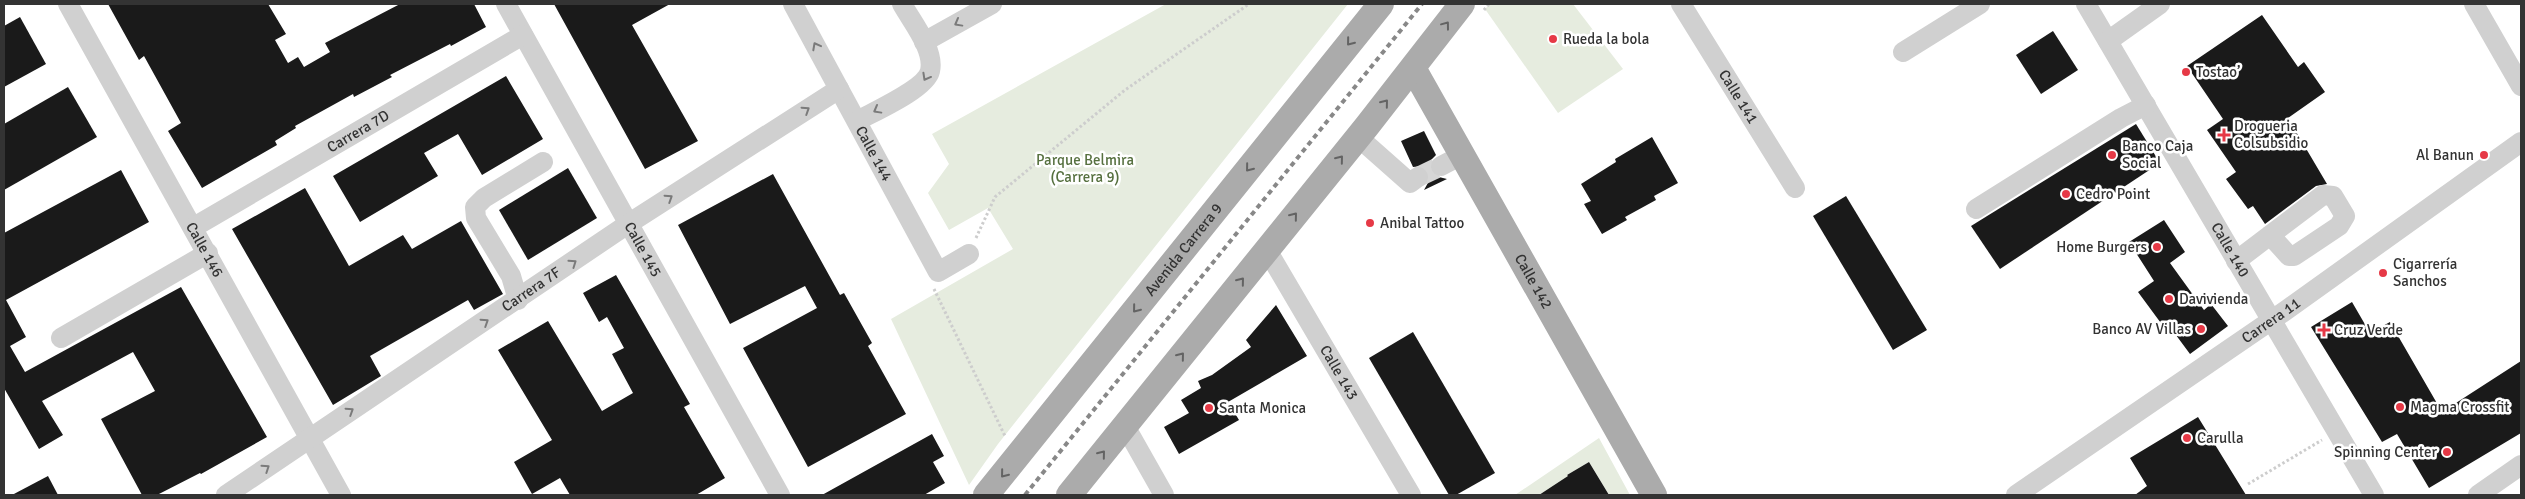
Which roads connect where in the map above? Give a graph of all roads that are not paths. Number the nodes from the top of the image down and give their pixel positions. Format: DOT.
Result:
graph roads {
  1 [pos="68,4"];
  2 [pos="506,4"];
  3 [pos="793,4"];
  4 [pos="902,4"];
  5 [pos="992,4"];
  6 [pos="1381,4"];
  7 [pos="1462,4"];
  8 [pos="1681,4"];
  9 [pos="1980,4"];
  10 [pos="2086,4"];
  11 [pos="2160,4"];
  12 [pos="2474,4"];
  13 [pos="524,35"];
  14 [pos="2108,41"];
  15 [pos="924,42"];
  16 [pos="1903,52"];
  17 [pos="1413,68"];
  18 [pos="2521,86"];
  19 [pos="839,89"];
  20 [pos="2146,105"];
  21 [pos="857,121"];
  22 [pos="1358,137"];
  23 [pos="2521,142"];
  24 [pos="543,162"];
  25 [pos="1418,177"];
  26 [pos="1795,188"];
  27 [pos="1976,209"];
  28 [pos="628,224"];
  29 [pos="194,227"];
  30 [pos="2270,235"];
  31 [pos="1267,250"];
  32 [pos="208,253"];
  33 [pos="969,254"];
  34 [pos="2236,261"];
  35 [pos="518,300"];
  36 [pos="2270,321"];
  37 [pos="61,338"];
  38 [pos="1125,426"];
  39 [pos="309,438"];
  40 [pos="2521,465"];
  41 [pos="226,495"];
  42 [pos="341,495"];
  43 [pos="780,495"];
  44 [pos="986,495"];
  45 [pos="1069,495"];
  46 [pos="1164,495"];
  47 [pos="1411,495"];
  48 [pos="1654,495"];
  49 [pos="2016,495"];
  50 [pos="2374,495"];
  51 [pos="2478,495"];
  1 -- 29 [label="street, Calle 146"];
  2 -- 13 [label="street, Calle 145"];
  19 -- 3 [label="street, Calle 144, one-way"];
  4 -- 15 [label="street"];
  5 -- 15 [label="street, one-way"];
  6 -- 44 [label="main road, Avenida Carrera 9, one-way"];
  17 -- 7 [label="main road, one-way"];
  8 -- 26 [label="street, Calle 141"];
  9 -- 16 [label="street"];
  10 -- 14 [label="street, Calle 140"];
  11 -- 14 [label="street"];
  12 -- 18 [label="street"];
  13 -- 28 [label="street, Calle 145"];
  13 -- 29 [label="street, Carrera 7D"];
  14 -- 20 [label="street, Calle 140"];
  15 -- 21 [label="street, one-way"];
  22 -- 17 [label="main road, one-way"];
  17 -- 48 [label="main road, Calle 142"];
  19 -- 21 [label="street, Calle 144"];
  28 -- 19 [label="street, Carrera 7F, one-way"];
  20 -- 27 [label="street"];
  20 -- 34 [label="street, Calle 140"];
  21 -- 33 [label="street, Calle 144"];
  22 -- 25 [label="street"];
  31 -- 22 [label="main road, one-way"];
  23 -- 36 [label="street, Carrera 11"];
  24 -- 35 [label="street"];
  35 -- 28 [label="street, Carrera 7F, one-way"];
  28 -- 43 [label="street, Calle 145"];
  29 -- 32 [label="street, Calle 146"];
  30 -- 34 [label="street"];
  38 -- 31 [label="main road, one-way"];
  31 -- 47 [label="street, Calle 143"];
  32 -- 37 [label="street"];
  32 -- 39 [label="street, Calle 146"];
  34 -- 36 [label="street, Calle 140"];
  39 -- 35 [label="street, Carrera 7F, one-way"];
  36 -- 49 [label="street, Carrera 11"];
  36 -- 50 [label="street, Calle 140"];
  45 -- 38 [label="main road, one-way"];
  38 -- 46 [label="street"];
  41 -- 39 [label="street, Carrera 7F, one-way"];
  39 -- 42 [label="street, Calle 146"];
  40 -- 51 [label="street"];
}
